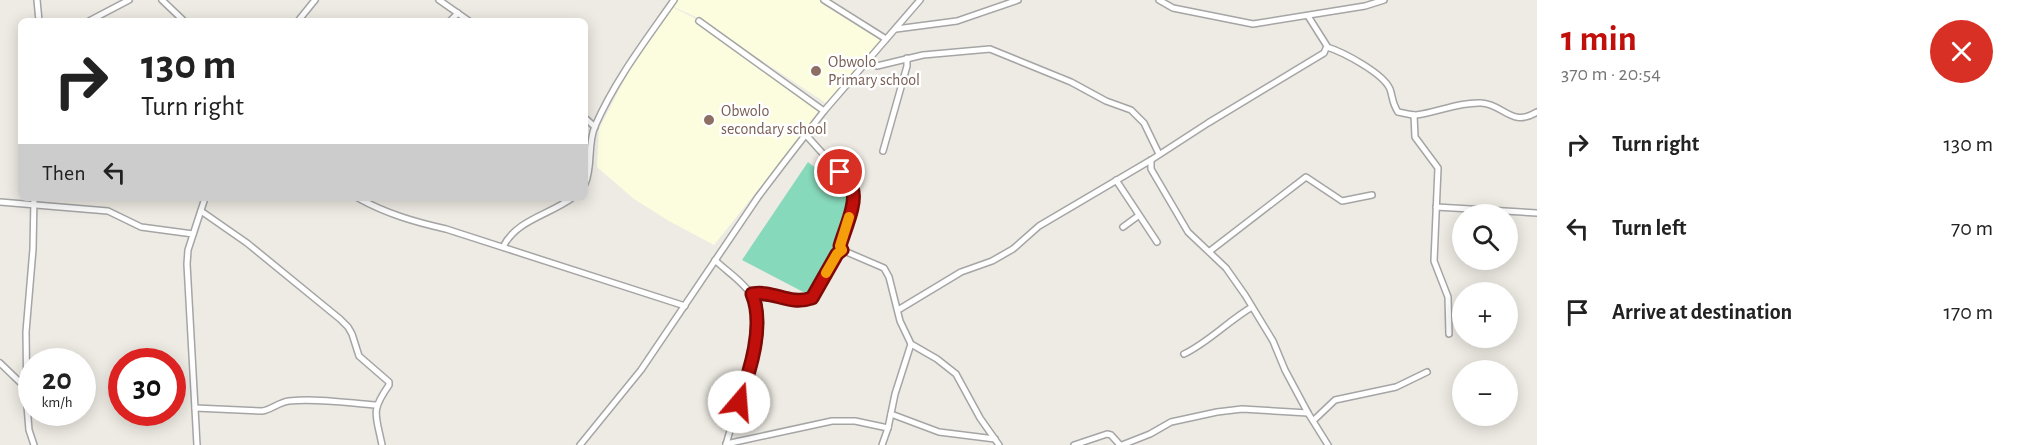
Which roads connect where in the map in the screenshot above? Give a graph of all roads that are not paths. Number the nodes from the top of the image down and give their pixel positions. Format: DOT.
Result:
graph roads {
  1 [pos="37,0"];
  2 [pos="129,0"];
  3 [pos="162,0"];
  4 [pos="315,0"];
  5 [pos="439,0"];
  6 [pos="674,0"];
  7 [pos="824,0"];
  8 [pos="920,0"];
  9 [pos="1018,0"];
  10 [pos="1159,0"];
  11 [pos="1384,0"];
  12 [pos="458,13"];
  13 [pos="1308,16"];
  14 [pos="39,18"];
  15 [pos="96,18"];
  16 [pos="181,18"];
  17 [pos="300,18"];
  18 [pos="453,18"];
  19 [pos="465,18"];
  20 [pos="699,21"];
  21 [pos="896,29"];
  22 [pos="886,39"];
  23 [pos="1327,48"];
  24 [pos="907,58"];
  25 [pos="866,62"];
  26 [pos="824,111"];
  27 [pos="1537,112"];
  28 [pos="1414,115"];
  29 [pos="588,121"];
  30 [pos="595,127"];
  31 [pos="806,135"];
  32 [pos="883,151"];
  33 [pos="1159,154"];
  34 [pos="1151,160"];
  35 [pos="588,169"];
  36 [pos="1116,180"];
  37 [pos="1372,195"];
  38 [pos="34,201"];
  39 [pos="204,201"];
  40 [pos="363,201"];
  41 [pos="568,201"];
  42 [pos="0,202"];
  43 [pos="1436,207"];
  44 [pos="201,211"];
  45 [pos="1537,213"];
  46 [pos="1138,216"];
  47 [pos="1123,227"];
  48 [pos="193,234"];
  49 [pos="1157,242"];
  50 [pos="503,247"];
  51 [pos="842,250"];
  52 [pos="1210,251"];
  53 [pos="715,260"];
  54 [pos="752,294"];
  55 [pos="685,306"];
  56 [pos="1252,307"];
  57 [pos="898,310"];
  58 [pos="1449,334"];
  59 [pos="911,344"];
  60 [pos="26,348"];
  61 [pos="1184,354"];
  62 [pos="0,363"];
  63 [pos="1427,372"];
  64 [pos="18,380"];
  65 [pos="376,405"];
  66 [pos="195,408"];
  67 [pos="1308,413"];
  68 [pos="891,414"];
  69 [pos="1314,420"];
  70 [pos="29,426"];
  71 [pos="888,428"];
  72 [pos="995,439"];
  73 [pos="34,445"];
  74 [pos="197,445"];
  75 [pos="382,445"];
  76 [pos="580,445"];
  77 [pos="726,445"];
  78 [pos="882,445"];
  79 [pos="999,445"];
  80 [pos="1074,445"];
  81 [pos="1120,445"];
  82 [pos="1328,445"];
  1 -- 14 [label="street"];
  2 -- 15 [label="street"];
  3 -- 16 [label="street"];
  4 -- 17 [label="street"];
  5 -- 12 [label="street"];
  6 -- 30 [label="street"];
  7 -- 22 [label="street"];
  8 -- 21 [label="street"];
  9 -- 21 [label="street"];
  10 -- 13 [label="street"];
  11 -- 13 [label="street"];
  12 -- 18 [label="street"];
  12 -- 19 [label="street"];
  13 -- 23 [label="street"];
  20 -- 26 [label="street"];
  21 -- 22 [label="street"];
  22 -- 25 [label="street"];
  23 -- 28 [label="street"];
  23 -- 33 [label="street"];
  24 -- 25 [label="street"];
  24 -- 32 [label="street"];
  24 -- 33 [label="street"];
  25 -- 26 [label="street"];
  26 -- 31 [label="street"];
  27 -- 28 [label="street"];
  28 -- 43 [label="street"];
  29 -- 30 [label="street"];
  30 -- 35 [label="street"];
  31 -- 51 [label="street"];
  31 -- 53 [label="street"];
  33 -- 34 [label="street"];
  34 -- 36 [label="street"];
  34 -- 52 [label="street"];
  36 -- 46 [label="street"];
  36 -- 57 [label="street"];
  37 -- 52 [label="street"];
  38 -- 42 [label="street"];
  38 -- 48 [label="street"];
  38 -- 60 [label="street"];
  39 -- 44 [label="street"];
  40 -- 50 [label="street"];
  41 -- 50 [label="street"];
  43 -- 45 [label="street"];
  43 -- 58 [label="street"];
  44 -- 48 [label="street"];
  44 -- 65 [label="street"];
  46 -- 47 [label="street"];
  46 -- 49 [label="street"];
  48 -- 66 [label="street"];
  50 -- 55 [label="street"];
  51 -- 54 [label="street"];
  51 -- 57 [label="street"];
  52 -- 56 [label="street"];
  53 -- 54 [label="street"];
  53 -- 55 [label="street"];
  54 -- 77 [label="street"];
  55 -- 76 [label="street"];
  56 -- 61 [label="street"];
  56 -- 67 [label="street"];
  57 -- 59 [label="street"];
  59 -- 68 [label="street"];
  59 -- 72 [label="street"];
  62 -- 64 [label="street"];
  63 -- 69 [label="street"];
  65 -- 66 [label="street"];
  65 -- 75 [label="street"];
  66 -- 74 [label="street"];
  67 -- 69 [label="street"];
  67 -- 81 [label="street"];
  68 -- 71 [label="street"];
  68 -- 72 [label="street"];
  69 -- 82 [label="street"];
  70 -- 73 [label="street"];
  71 -- 77 [label="street"];
  71 -- 78 [label="street"];
  72 -- 79 [label="street"];
  80 -- 81 [label="street"];
}
